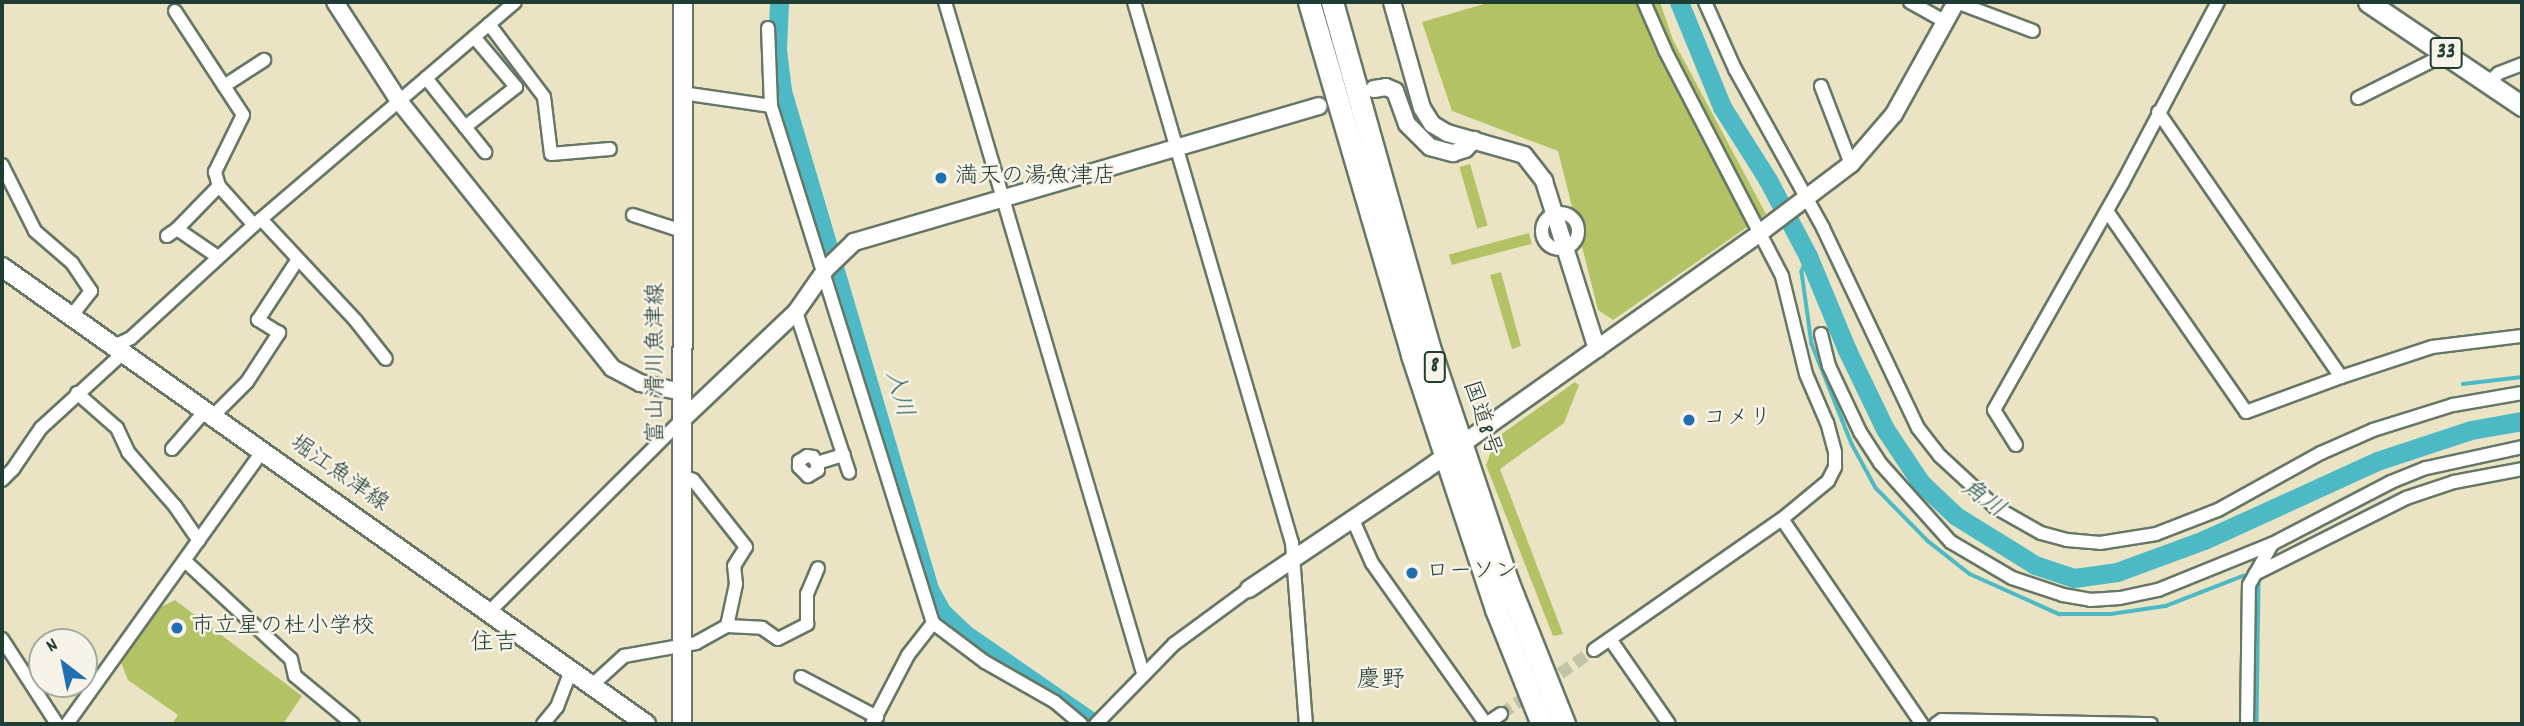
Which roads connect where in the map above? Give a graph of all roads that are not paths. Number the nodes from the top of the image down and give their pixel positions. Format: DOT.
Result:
graph roads {
  1 [pos="335,2"];
  2 [pos="514,2"];
  3 [pos="683,2"];
  4 [pos="946,2"];
  5 [pos="1134,2"];
  6 [pos="1309,2"];
  7 [pos="1332,2"];
  8 [pos="1392,2"];
  9 [pos="1644,2"];
  10 [pos="1705,2"];
  11 [pos="1910,2"];
  12 [pos="1956,2"];
  13 [pos="2218,2"];
  14 [pos="2368,2"];
  15 [pos="175,11"];
  16 [pos="1946,22"];
  17 [pos="489,24"];
  18 [pos="768,28"];
  19 [pos="2033,31"];
  20 [pos="474,37"];
  21 [pos="2446,54"];
  22 [pos="264,60"];
  23 [pos="2522,64"];
  24 [pos="426,78"];
  25 [pos="2489,82"];
  26 [pos="224,86"];
  27 [pos="1821,86"];
  28 [pos="1374,89"];
  29 [pos="682,93"];
  30 [pos="2358,98"];
  31 [pos="399,101"];
  32 [pos="771,106"];
  33 [pos="1318,106"];
  34 [pos="2522,106"];
  35 [pos="2158,112"];
  36 [pos="465,127"];
  37 [pos="1474,140"];
  38 [pos="1177,148"];
  39 [pos="610,149"];
  40 [pos="485,152"];
  41 [pos="1852,163"];
  42 [pos="2,165"];
  43 [pos="219,186"];
  44 [pos="1003,197"];
  45 [pos="1806,199"];
  46 [pos="2107,211"];
  47 [pos="633,215"];
  48 [pos="258,222"];
  49 [pos="682,231"];
  50 [pos="1761,232"];
  51 [pos="218,257"];
  52 [pos="298,259"];
  53 [pos="2,267"];
  54 [pos="824,271"];
  55 [pos="796,312"];
  56 [pos="72,315"];
  57 [pos="1821,334"];
  58 [pos="2522,336"];
  59 [pos="118,349"];
  60 [pos="1597,349"];
  61 [pos="386,359"];
  62 [pos="2341,377"];
  63 [pos="682,392"];
  64 [pos="77,393"];
  65 [pos="2522,393"];
  66 [pos="209,413"];
  67 [pos="682,421"];
  68 [pos="2016,445"];
  69 [pos="2522,447"];
  70 [pos="172,449"];
  71 [pos="1453,450"];
  72 [pos="262,452"];
  73 [pos="844,455"];
  74 [pos="817,463"];
  75 [pos="2522,469"];
  76 [pos="849,472"];
  77 [pos="682,476"];
  78 [pos="2,480"];
  79 [pos="1782,519"];
  80 [pos="1353,520"];
  81 [pos="199,541"];
  82 [pos="2272,544"];
  83 [pos="1294,559"];
  84 [pos="185,561"];
  85 [pos="818,568"];
  86 [pos="2255,574"];
  87 [pos="1249,589"];
  88 [pos="489,612"];
  89 [pos="933,623"];
  90 [pos="727,626"];
  91 [pos="2,639"];
  92 [pos="1610,639"];
  93 [pos="682,644"];
  94 [pos="1594,650"];
  95 [pos="571,671"];
  96 [pos="1143,673"];
  97 [pos="802,677"];
  98 [pos="591,686"];
  99 [pos="1501,714"];
  100 [pos="875,721"];
  101 [pos="57,724"];
  102 [pos="67,724"];
  103 [pos="353,724"];
  104 [pos="543,724"];
  105 [pos="646,724"];
  106 [pos="682,724"];
  107 [pos="1081,724"];
  108 [pos="1096,724"];
  109 [pos="1306,724"];
  110 [pos="1486,724"];
  111 [pos="1542,724"];
  112 [pos="1564,724"];
  113 [pos="1669,724"];
  114 [pos="1922,724"];
  115 [pos="1936,724"];
  116 [pos="2151,724"];
  117 [pos="2248,724"];
  1 -- 31 [label="street"];
  2 -- 17 [label="street"];
  3 -- 29 [label="main road, 富山滑川魚津線"];
  4 -- 44 [label="street"];
  5 -- 38 [label="street"];
  6 -- 71 [label="highway, 国道8号 / 8"];
  7 -- 71 [label="highway, 国道8号 / 8"];
  8 -- 37 [label="street"];
  9 -- 50 [label="street"];
  10 -- 45 [label="street"];
  11 -- 16 [label="street"];
  12 -- 16 [label="street"];
  12 -- 19 [label="street"];
  13 -- 35 [label="street"];
  14 -- 21 [label="main road, 33"];
  15 -- 26 [label="street"];
  16 -- 41 [label="street"];
  17 -- 20 [label="street"];
  17 -- 39 [label="street"];
  18 -- 32 [label="street"];
  20 -- 24 [label="street"];
  20 -- 36 [label="street"];
  21 -- 25 [label="main road, 33"];
  21 -- 30 [label="street"];
  22 -- 26 [label="street"];
  23 -- 25 [label="street"];
  24 -- 31 [label="street"];
  24 -- 36 [label="street"];
  25 -- 34 [label="main road, 33"];
  26 -- 43 [label="street"];
  27 -- 41 [label="street"];
  28 -- 37 [label="street"];
  29 -- 32 [label="street"];
  29 -- 49 [label="main road, 富山滑川魚津線"];
  31 -- 48 [label="street"];
  31 -- 63 [label="street"];
  32 -- 54 [label="street"];
  33 -- 38 [label="street"];
  35 -- 46 [label="street"];
  35 -- 62 [label="street"];
  36 -- 40 [label="street"];
  37 -- 60 [label="street"];
  38 -- 44 [label="street"];
  38 -- 83 [label="street"];
  41 -- 45 [label="street"];
  42 -- 56 [label="street"];
  43 -- 48 [label="street"];
  43 -- 51 [label="street"];
  44 -- 54 [label="street"];
  44 -- 96 [label="street"];
  45 -- 50 [label="street"];
  45 -- 65 [label="street"];
  46 -- 62 [label="street"];
  46 -- 68 [label="street"];
  47 -- 49 [label="street"];
  48 -- 51 [label="street"];
  48 -- 52 [label="street"];
  49 -- 63 [label="main road, 富山滑川魚津線"];
  50 -- 60 [label="street"];
  50 -- 79 [label="street"];
  51 -- 59 [label="street"];
  52 -- 61 [label="street"];
  52 -- 66 [label="street"];
  53 -- 56 [label="main road, 堀江魚津線"];
  54 -- 55 [label="street"];
  54 -- 89 [label="street"];
  55 -- 67 [label="street"];
  55 -- 73 [label="street"];
  56 -- 59 [label="main road, 堀江魚津線"];
  57 -- 82 [label="street"];
  58 -- 62 [label="street"];
  59 -- 64 [label="street"];
  59 -- 66 [label="main road, 堀江魚津線"];
  60 -- 71 [label="street"];
  63 -- 67 [label="main road, 富山滑川魚津線"];
  64 -- 78 [label="street"];
  64 -- 81 [label="street"];
  66 -- 70 [label="street"];
  66 -- 72 [label="main road, 堀江魚津線"];
  67 -- 77 [label="main road, 富山滑川魚津線"];
  67 -- 88 [label="street"];
  69 -- 82 [label="street"];
  71 -- 80 [label="street"];
  71 -- 111 [label="highway, 国道8号 / 8"];
  71 -- 112 [label="highway, 国道8号 / 8"];
  72 -- 81 [label="street"];
  72 -- 88 [label="main road, 堀江魚津線"];
  73 -- 74 [label="street"];
  73 -- 76 [label="street"];
  75 -- 86 [label="street"];
  77 -- 90 [label="street"];
  77 -- 93 [label="main road, 富山滑川魚津線"];
  79 -- 92 [label="street"];
  79 -- 114 [label="street"];
  80 -- 83 [label="street"];
  80 -- 110 [label="street"];
  81 -- 84 [label="street"];
  82 -- 86 [label="street"];
  83 -- 87 [label="street"];
  83 -- 109 [label="street"];
  84 -- 102 [label="street"];
  84 -- 103 [label="street"];
  85 -- 90 [label="street"];
  86 -- 117 [label="street"];
  87 -- 96 [label="street"];
  88 -- 95 [label="main road, 堀江魚津線"];
  89 -- 100 [label="street"];
  89 -- 107 [label="street"];
  90 -- 93 [label="street"];
  91 -- 101 [label="street"];
  92 -- 94 [label="street"];
  92 -- 113 [label="street"];
  93 -- 98 [label="street"];
  93 -- 106 [label="main road, 富山滑川魚津線"];
  95 -- 98 [label="main road, 堀江魚津線"];
  95 -- 104 [label="street"];
  96 -- 108 [label="street"];
  97 -- 100 [label="street"];
  98 -- 105 [label="main road, 堀江魚津線"];
  99 -- 110 [label="street"];
  115 -- 116 [label="street"];
}
